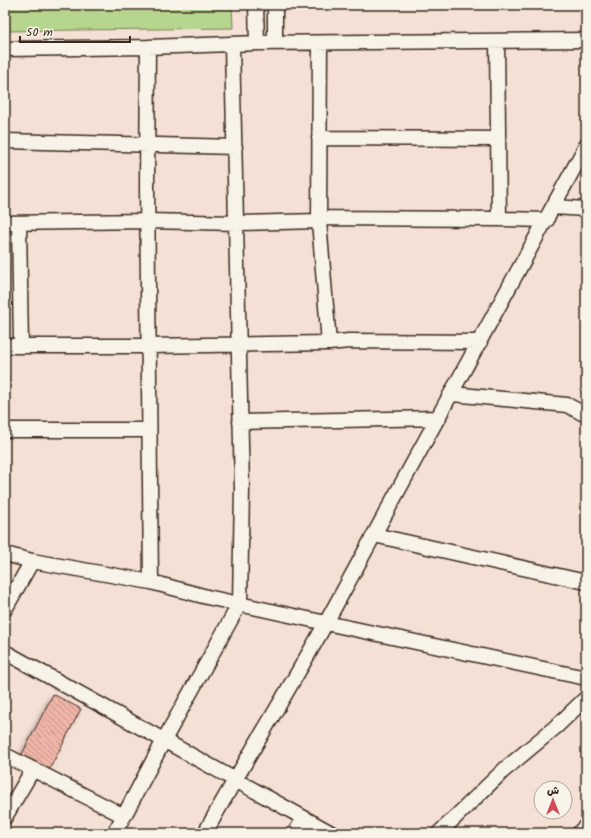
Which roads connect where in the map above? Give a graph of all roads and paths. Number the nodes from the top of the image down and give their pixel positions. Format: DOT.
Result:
graph roads {
  1 [pos="256,5"];
  2 [pos="275,5"];
  3 [pos="586,40"];
  4 [pos="496,41"];
  5 [pos="257,42"];
  6 [pos="275,42"];
  7 [pos="320,42"];
  8 [pos="232,44"];
  9 [pos="148,47"];
  10 [pos="5,49"];
  11 [pos="319,138"];
  12 [pos="497,139"];
  13 [pos="5,141"];
  14 [pos="147,145"];
  15 [pos="586,146"];
  16 [pos="235,147"];
  17 [pos="553,208"];
  18 [pos="586,209"];
  19 [pos="498,219"];
  20 [pos="319,220"];
  21 [pos="547,220"];
  22 [pos="148,221"];
  23 [pos="5,223"];
  24 [pos="19,223"];
  25 [pos="237,223"];
  26 [pos="329,342"];
  27 [pos="480,342"];
  28 [pos="239,344"];
  29 [pos="5,346"];
  30 [pos="21,346"];
  31 [pos="148,346"];
  32 [pos="452,394"];
  33 [pos="586,415"];
  34 [pos="439,418"];
  35 [pos="240,422"];
  36 [pos="5,430"];
  37 [pos="149,430"];
  38 [pos="374,535"];
  39 [pos="5,554"];
  40 [pos="32,560"];
  41 [pos="151,582"];
  42 [pos="586,582"];
  43 [pos="240,603"];
  44 [pos="5,609"];
  45 [pos="326,623"];
  46 [pos="5,652"];
  47 [pos="586,678"];
  48 [pos="586,698"];
  49 [pos="164,740"];
  50 [pos="5,754"];
  51 [pos="32,769"];
  52 [pos="234,780"];
  53 [pos="124,816"];
  54 [pos="5,817"];
  55 [pos="304,818"];
  56 [pos="586,826"];
  57 [pos="114,833"];
  58 [pos="205,833"];
  59 [pos="295,833"];
  60 [pos="331,833"];
  61 [pos="439,833"];
  62 [pos="579,833"];
  1 -- 5 [label="street"];
  2 -- 6 [label="street"];
  3 -- 4 [label="street"];
  4 -- 7 [label="street"];
  4 -- 12 [label="street"];
  5 -- 6 [label="street"];
  5 -- 8 [label="street"];
  6 -- 7 [label="street"];
  7 -- 11 [label="street"];
  8 -- 9 [label="street"];
  8 -- 16 [label="street"];
  9 -- 10 [label="street"];
  9 -- 14 [label="street"];
  11 -- 12 [label="street"];
  11 -- 20 [label="street"];
  12 -- 19 [label="street"];
  13 -- 14 [label="street"];
  14 -- 16 [label="street"];
  14 -- 22 [label="street"];
  15 -- 17 [label="street"];
  16 -- 25 [label="street"];
  17 -- 18 [label="street"];
  17 -- 21 [label="street"];
  19 -- 20 [label="street"];
  19 -- 21 [label="street"];
  20 -- 25 [label="street"];
  20 -- 26 [label="street"];
  21 -- 27 [label="street"];
  22 -- 24 [label="street"];
  22 -- 25 [label="street"];
  22 -- 31 [label="street"];
  23 -- 24 [label="street"];
  24 -- 30 [label="street"];
  25 -- 28 [label="street"];
  26 -- 27 [label="street"];
  26 -- 28 [label="street"];
  27 -- 32 [label="street"];
  28 -- 31 [label="street"];
  28 -- 35 [label="street"];
  29 -- 30 [label="street"];
  30 -- 31 [label="street"];
  31 -- 37 [label="street"];
  32 -- 33 [label="street"];
  32 -- 34 [label="street"];
  34 -- 35 [label="street"];
  34 -- 38 [label="street"];
  35 -- 43 [label="street"];
  36 -- 37 [label="street"];
  37 -- 41 [label="street"];
  38 -- 42 [label="street"];
  38 -- 45 [label="street"];
  39 -- 40 [label="street"];
  40 -- 41 [label="street"];
  40 -- 44 [label="street"];
  41 -- 43 [label="street"];
  43 -- 45 [label="street"];
  43 -- 49 [label="street"];
  45 -- 47 [label="street"];
  45 -- 52 [label="street"];
  46 -- 49 [label="street"];
  48 -- 61 [label="street"];
  49 -- 52 [label="street"];
  49 -- 53 [label="street"];
  50 -- 51 [label="street"];
  51 -- 53 [label="street"];
  51 -- 54 [label="street"];
  52 -- 55 [label="street"];
  52 -- 58 [label="street"];
  53 -- 57 [label="street"];
  55 -- 59 [label="street"];
  55 -- 60 [label="street"];
  56 -- 62 [label="street"];
}
